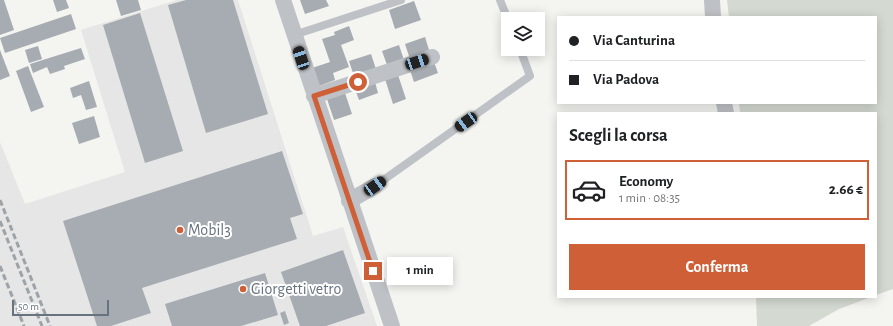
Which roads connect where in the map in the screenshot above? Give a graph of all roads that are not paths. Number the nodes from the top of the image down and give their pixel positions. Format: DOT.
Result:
graph roads {
  1 [pos="283,0"];
  2 [pos="401,0"];
  3 [pos="500,0"];
  4 [pos="712,0"];
  5 [pos="505,12"];
  6 [pos="713,16"];
  7 [pos="294,35"];
  8 [pos="523,56"];
  9 [pos="432,57"];
  10 [pos="314,96"];
  11 [pos="375,186"];
  12 [pos="349,201"];
  13 [pos="392,326"];
  1 -- 7 [label="street"];
  2 -- 7 [label="lane"];
  3 -- 5 [label="lane"];
  4 -- 6 [label="street"];
  7 -- 10 [label="street"];
  8 -- 11 [label="lane"];
  9 -- 10 [label="street"];
  10 -- 12 [label="street"];
  11 -- 12 [label="street"];
  12 -- 13 [label="street"];
}
